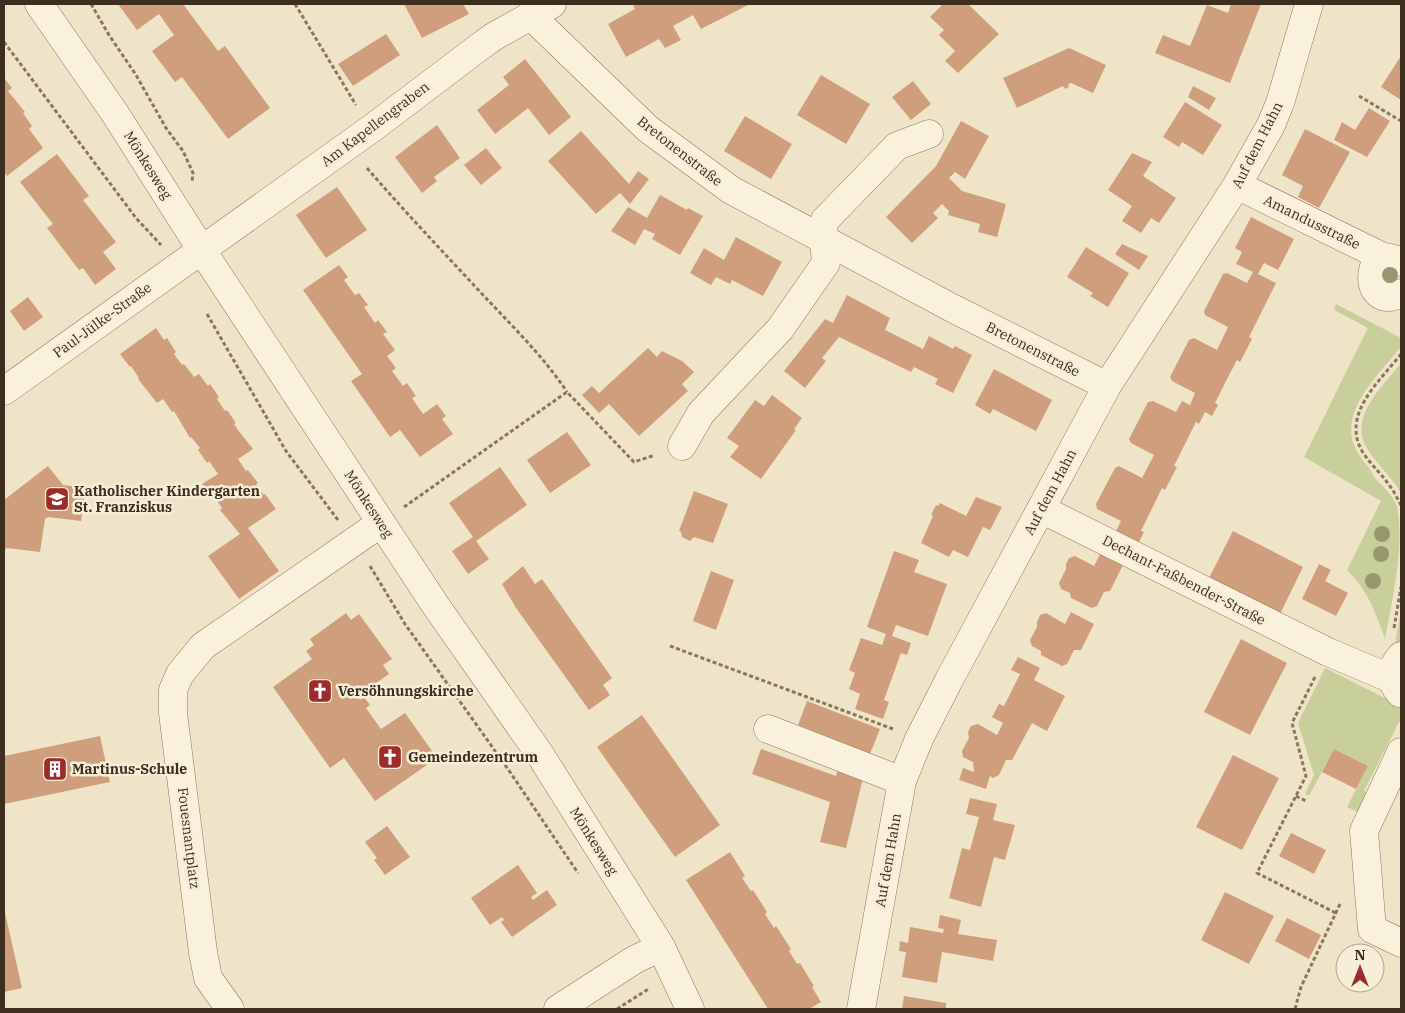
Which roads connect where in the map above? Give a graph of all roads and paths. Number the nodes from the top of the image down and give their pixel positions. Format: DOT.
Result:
graph roads {
  1 [pos="39,4"];
  2 [pos="91,4"];
  3 [pos="295,4"];
  4 [pos="1309,4"];
  5 [pos="541,9"];
  6 [pos="4,42"];
  7 [pos="1359,96"];
  8 [pos="1401,121"];
  9 [pos="371,129"];
  10 [pos="929,134"];
  11 [pos="347,144"];
  12 [pos="1238,185"];
  13 [pos="190,186"];
  14 [pos="826,241"];
  15 [pos="201,249"];
  16 [pos="1395,255"];
  17 [pos="178,265"];
  18 [pos="1401,293"];
  19 [pos="204,310"];
  20 [pos="1401,354"];
  21 [pos="1107,386"];
  22 [pos="4,391"];
  23 [pos="567,392"];
  24 [pos="682,446"];
  25 [pos="1401,505"];
  26 [pos="1041,509"];
  27 [pos="381,523"];
  28 [pos="355,542"];
  29 [pos="1401,587"];
  30 [pos="670,646"];
  31 [pos="1328,652"];
  32 [pos="1398,673"];
  33 [pos="768,729"];
  34 [pos="919,739"];
  35 [pos="1401,752"];
  36 [pos="902,781"];
  37 [pos="1296,796"];
  38 [pos="1306,801"];
  39 [pos="579,875"];
  40 [pos="1368,886"];
  41 [pos="1336,913"];
  42 [pos="1401,943"];
  43 [pos="661,946"];
  44 [pos="651,988"];
  45 [pos="230,1009"];
  46 [pos="558,1009"];
  47 [pos="617,1009"];
  48 [pos="690,1009"];
  49 [pos="861,1009"];
  50 [pos="1295,1009"];
  1 -- 15 [label="street, Mönkesweg"];
  2 -- 13 [label="path"];
  3 -- 9 [label="path"];
  4 -- 12 [label="street, Auf dem Hahn"];
  5 -- 9 [label="street, Am Kapellengraben"];
  5 -- 14 [label="street, Bretonenstraße"];
  6 -- 17 [label="path"];
  7 -- 8 [label="path"];
  9 -- 11 [label="street, Am Kapellengraben"];
  10 -- 14 [label="street"];
  11 -- 15 [label="street, Am Kapellengraben"];
  11 -- 23 [label="path"];
  12 -- 16 [label="street, Amandusstraße"];
  12 -- 21 [label="street, Auf dem Hahn"];
  14 -- 21 [label="street, Bretonenstraße"];
  14 -- 24 [label="street"];
  15 -- 17 [label="street, Paul-Jülke-Straße"];
  15 -- 27 [label="street, Mönkesweg"];
  16 -- 18 [label="street"];
  17 -- 22 [label="street, Paul-Jülke-Straße"];
  19 -- 28 [label="path"];
  20 -- 25 [label="path"];
  21 -- 26 [label="street, Auf dem Hahn"];
  23 -- 24 [label="path"];
  23 -- 27 [label="path"];
  26 -- 31 [label="street, Dechant-Faßbender-Straße"];
  26 -- 34 [label="street, Auf dem Hahn"];
  27 -- 28 [label="street, Fouesnantplatz"];
  27 -- 43 [label="street, Mönkesweg"];
  28 -- 39 [label="path"];
  28 -- 45 [label="street, Fouesnantplatz"];
  29 -- 32 [label="path"];
  30 -- 34 [label="path"];
  31 -- 32 [label="street, Dechant-Faßbender-Straße"];
  31 -- 37 [label="path"];
  33 -- 36 [label="street"];
  34 -- 36 [label="street, Auf dem Hahn"];
  35 -- 40 [label="street"];
  36 -- 49 [label="street, Auf dem Hahn"];
  37 -- 38 [label="path"];
  37 -- 41 [label="path"];
  40 -- 41 [label="path"];
  40 -- 42 [label="street"];
  41 -- 50 [label="path"];
  43 -- 46 [label="street"];
  43 -- 48 [label="street, Mönkesweg"];
  44 -- 47 [label="path"];
}
